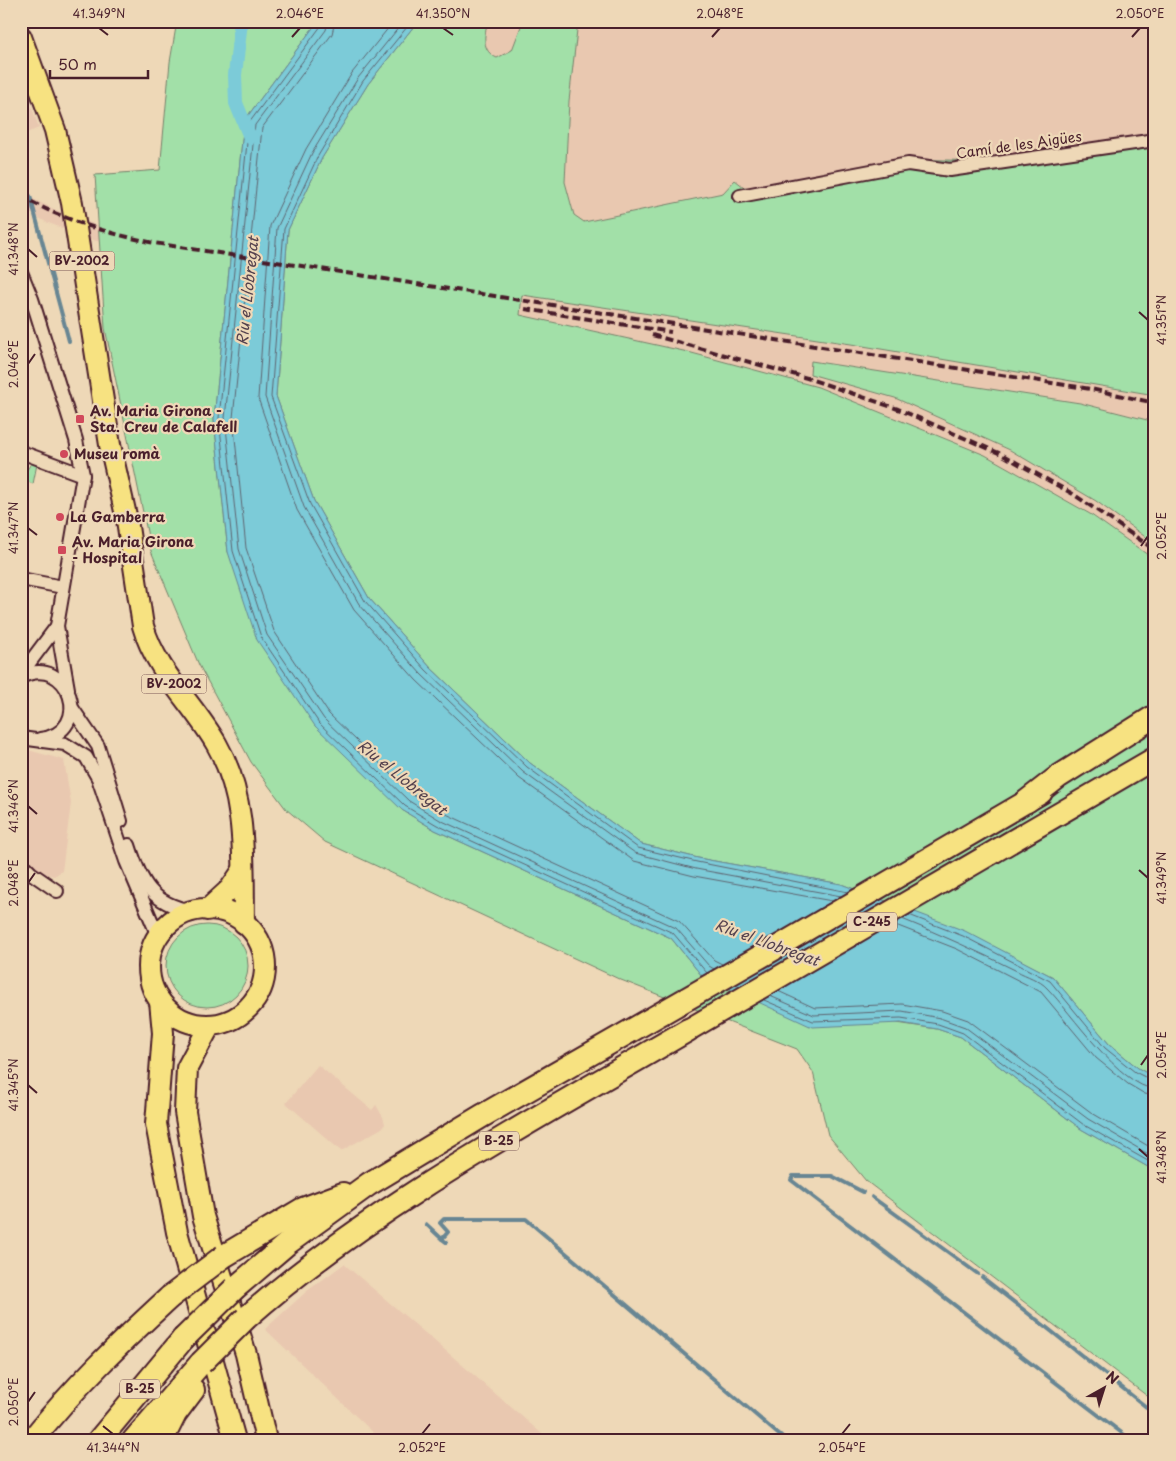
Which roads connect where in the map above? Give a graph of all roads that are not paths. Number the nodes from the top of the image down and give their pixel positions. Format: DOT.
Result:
graph roads {
  1 [pos="21,37"];
  2 [pos="1155,140"];
  3 [pos="740,196"];
  4 [pos="21,272"];
  5 [pos="21,452"];
  6 [pos="83,475"];
  7 [pos="21,579"];
  8 [pos="63,587"];
  9 [pos="57,626"];
  10 [pos="21,676"];
  11 [pos="68,689"];
  12 [pos="72,708"];
  13 [pos="1155,716"];
  14 [pos="1155,729"];
  15 [pos="25,737"];
  16 [pos="1155,758"];
  17 [pos="1027,801"];
  18 [pos="21,863"];
  19 [pos="243,870"];
  20 [pos="57,891"];
  21 [pos="200,910"];
  22 [pos="244,923"];
  23 [pos="158,936"];
  24 [pos="772,950"];
  25 [pos="160,1001"];
  26 [pos="210,1025"];
  27 [pos="688,1030"];
  28 [pos="635,1031"];
  29 [pos="662,1045"];
  30 [pos="369,1184"];
  31 [pos="203,1369"];
  32 [pos="32,1440"];
  33 [pos="99,1440"];
  34 [pos="134,1440"];
  35 [pos="162,1440"];
  36 [pos="235,1440"];
  37 [pos="266,1440"];
  1 -- 19 [label="main road, BV-2002"];
  2 -- 3 [label="street, Camí de les Aigües"];
  4 -- 6 [label="street"];
  5 -- 6 [label="street"];
  6 -- 8 [label="street"];
  7 -- 8 [label="street"];
  8 -- 9 [label="street"];
  9 -- 10 [label="street"];
  9 -- 11 [label="street"];
  10 -- 11 [label="street"];
  11 -- 12 [label="street"];
  12 -- 15 [label="street"];
  12 -- 21 [label="street"];
  13 -- 17 [label="highway"];
  14 -- 17 [label="highway, C-245"];
  15 -- 23 [label="street"];
  16 -- 27 [label="highway, C-245"];
  17 -- 24 [label="highway, C-245"];
  18 -- 20 [label="street"];
  19 -- 21 [label="main road"];
  19 -- 22 [label="main road, BV-2002"];
  21 -- 22 [label="main road"];
  21 -- 23 [label="main road"];
  22 -- 26 [label="main road"];
  23 -- 25 [label="main road"];
  24 -- 28 [label="highway, C-245"];
  25 -- 26 [label="main road"];
  25 -- 36 [label="main road"];
  26 -- 37 [label="main road"];
  27 -- 29 [label="highway, C-245"];
  28 -- 30 [label="highway, B-25"];
  29 -- 31 [label="highway, B-25, bridge"];
  30 -- 32 [label="highway, bridge"];
  30 -- 33 [label="highway, B-25, bridge"];
  31 -- 34 [label="highway, B-25"];
  31 -- 35 [label="highway"];
}
